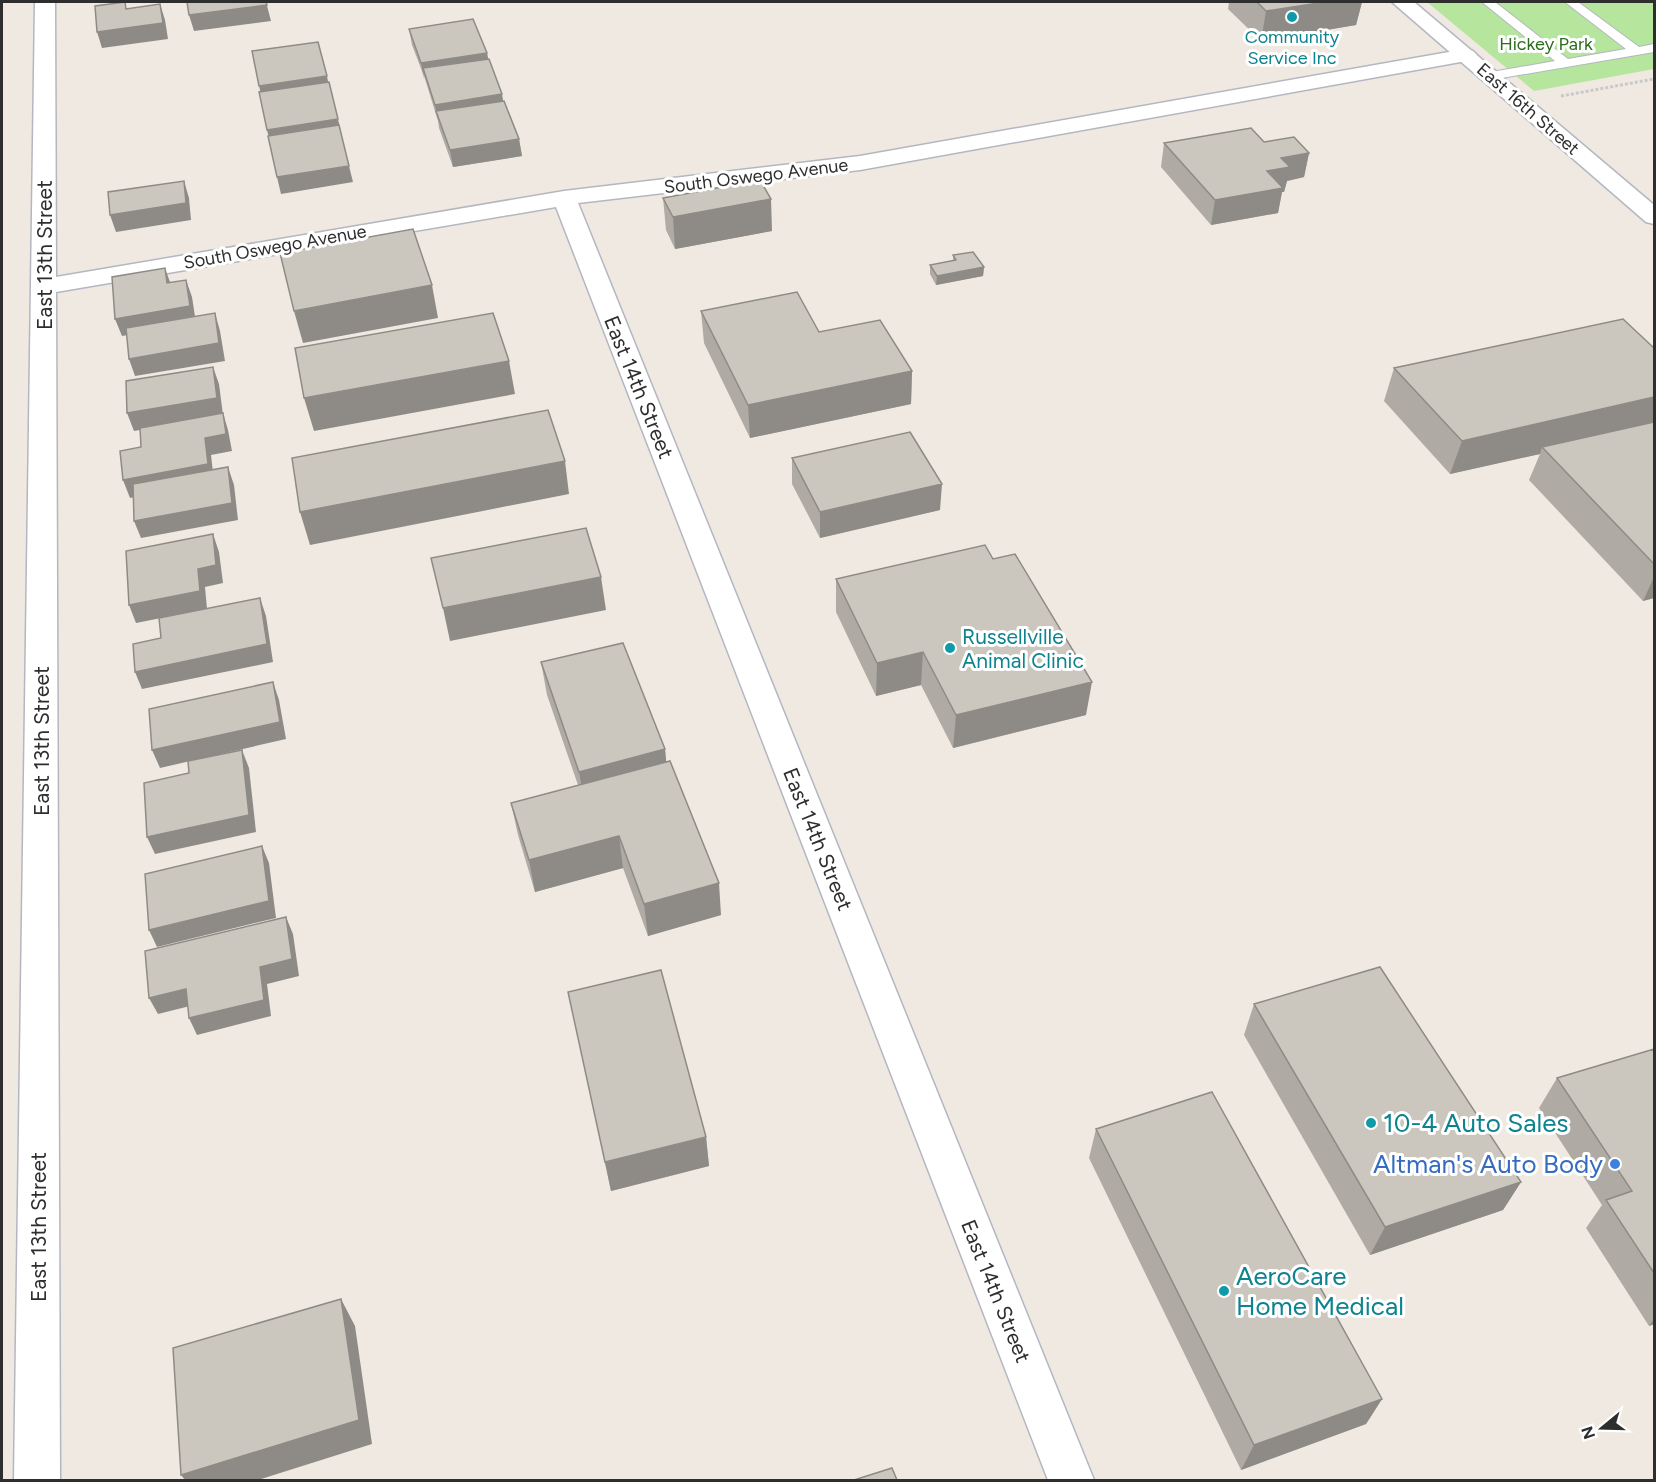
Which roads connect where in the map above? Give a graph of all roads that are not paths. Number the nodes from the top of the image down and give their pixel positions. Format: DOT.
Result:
graph roads {
  1 [pos="49,2"];
  2 [pos="1402,2"];
  3 [pos="1488,2"];
  4 [pos="1571,2"];
  5 [pos="1654,48"];
  6 [pos="1637,51"];
  7 [pos="1466,55"];
  8 [pos="1566,63"];
  9 [pos="1490,76"];
  10 [pos="564,198"];
  11 [pos="1654,216"];
  12 [pos="44,287"];
  13 [pos="37,1480"];
  14 [pos="1071,1480"];
  1 -- 12 [label="street, East 13th Street"];
  2 -- 7 [label="street, East 16th Street"];
  3 -- 8 [label="lane"];
  4 -- 6 [label="lane"];
  5 -- 6 [label="lane"];
  6 -- 8 [label="lane"];
  7 -- 9 [label="street, East 16th Street"];
  7 -- 10 [label="street, South Oswego Avenue"];
  8 -- 9 [label="lane"];
  9 -- 11 [label="street, East 16th Street"];
  10 -- 12 [label="street, South Oswego Avenue"];
  10 -- 14 [label="street, East 14th Street"];
  12 -- 13 [label="street, East 13th Street"];
}
